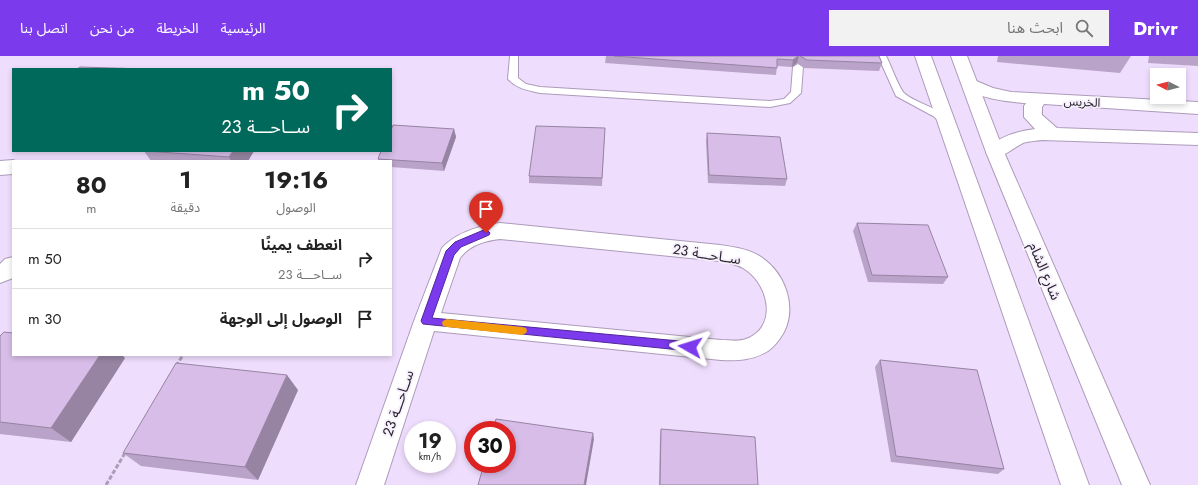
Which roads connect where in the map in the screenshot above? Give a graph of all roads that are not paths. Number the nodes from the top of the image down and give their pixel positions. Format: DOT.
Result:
graph roads {
  1 [pos="514,56"];
  2 [pos="882,56"];
  3 [pos="922,56"];
  4 [pos="959,56"];
  5 [pos="798,67"];
  6 [pos="969,83"];
  7 [pos="1039,100"];
  8 [pos="1198,108"];
  9 [pos="946,122"];
  10 [pos="1052,134"];
  11 [pos="1198,139"];
  12 [pos="995,152"];
  13 [pos="12,167"];
  14 [pos="0,168"];
  15 [pos="426,321"];
  16 [pos="370,485"];
  17 [pos="1075,485"];
  18 [pos="1136,485"];
  1 -- 5 [label="lane"];
  2 -- 9 [label="lane"];
  3 -- 9 [label="street"];
  4 -- 6 [label="street, شارع الشام"];
  6 -- 7 [label="street, الخريس"];
  6 -- 12 [label="street, شارع الشام"];
  7 -- 8 [label="street, الخريس"];
  7 -- 10 [label="street"];
  9 -- 17 [label="street"];
  10 -- 11 [label="street"];
  10 -- 12 [label="street"];
  12 -- 18 [label="street, شارع الشام"];
  13 -- 14 [label="street"];
  15 -- 15 [label="street, ســاحـــة 23"];
  15 -- 16 [label="street, ســاحـــة 23"];
}
